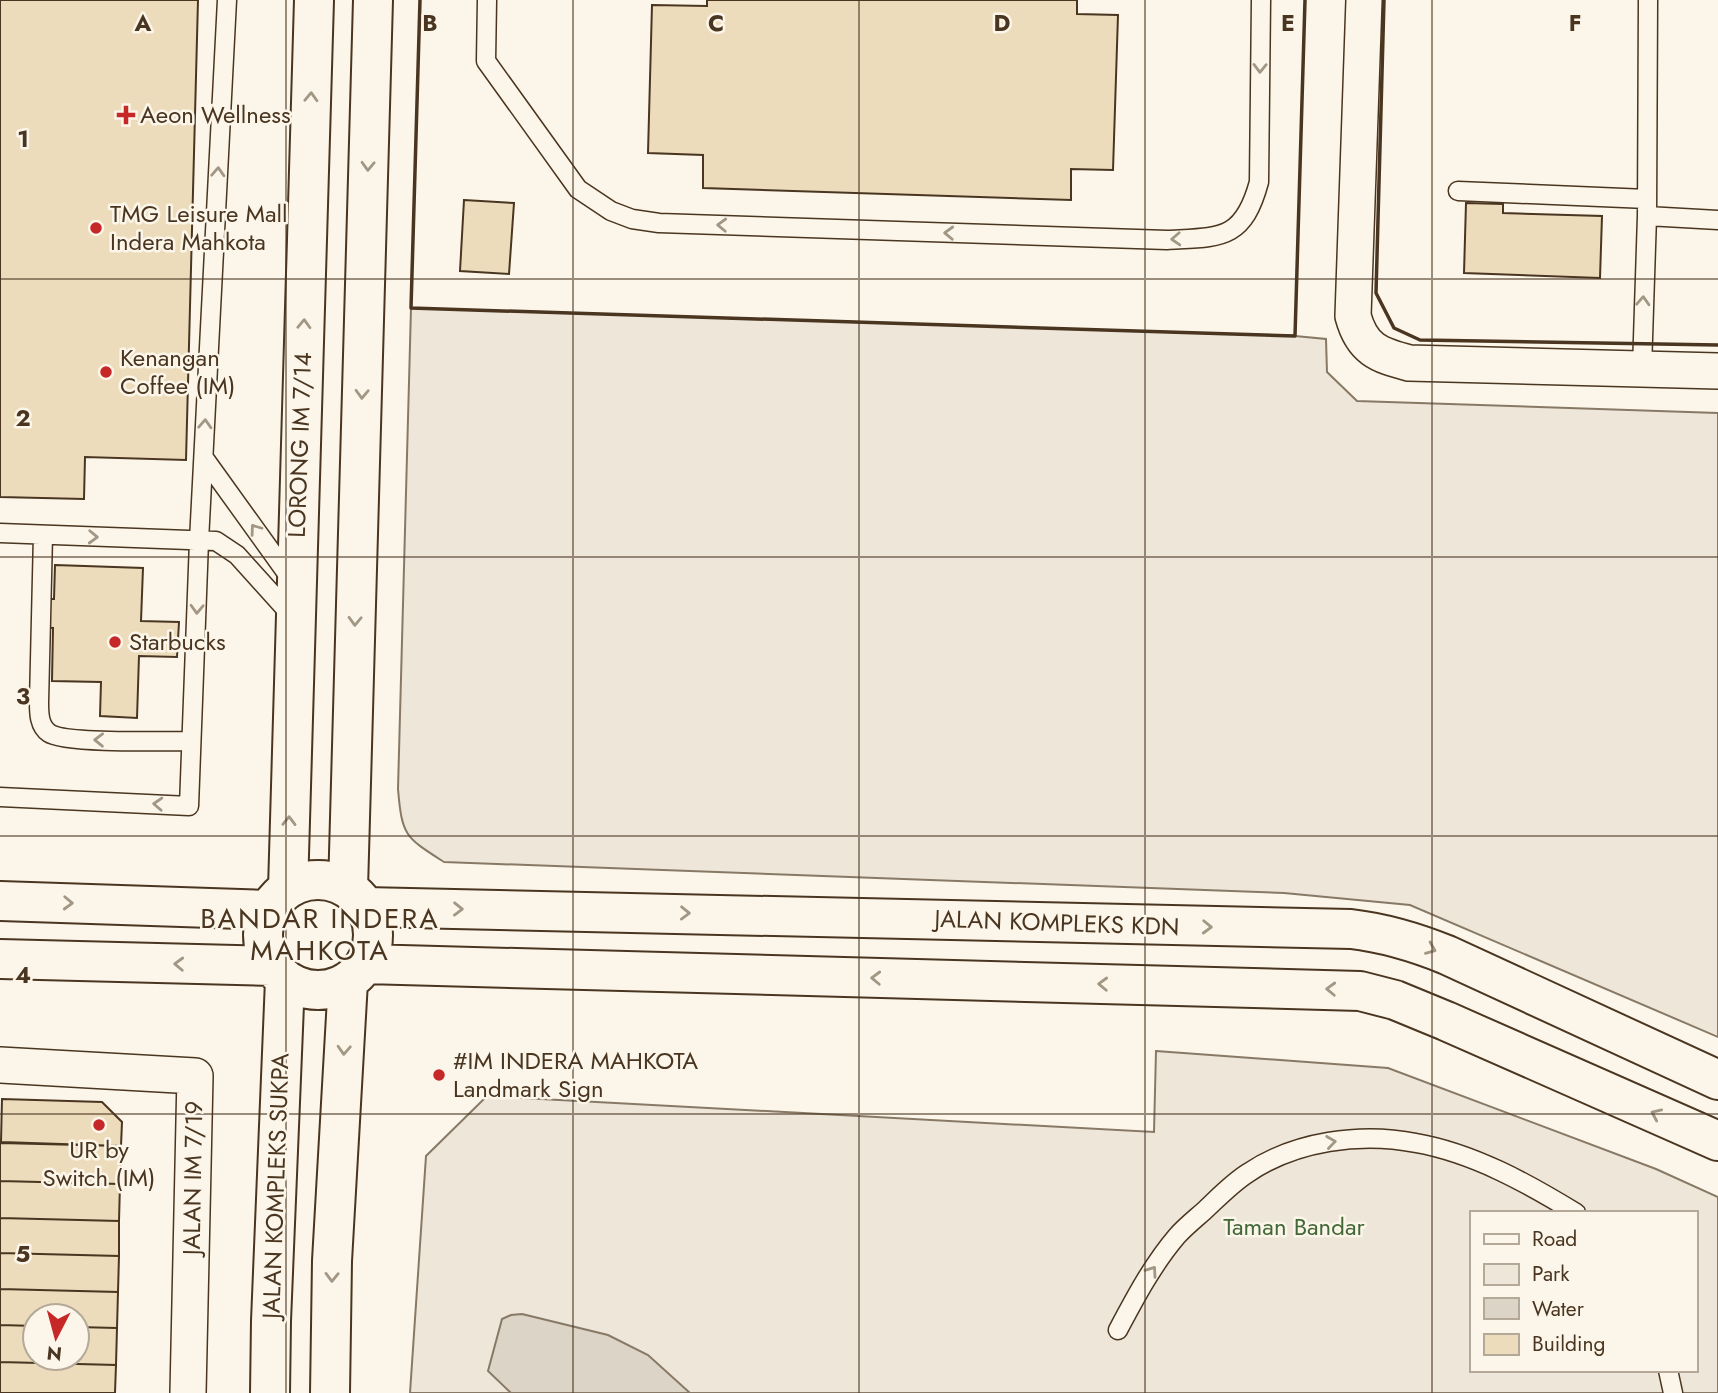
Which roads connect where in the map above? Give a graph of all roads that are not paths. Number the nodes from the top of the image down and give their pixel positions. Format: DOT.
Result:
graph roads {
  1 [pos="227,0"];
  2 [pos="314,0"];
  3 [pos="373,0"];
  4 [pos="486,0"];
  5 [pos="1261,0"];
  6 [pos="1364,0"];
  7 [pos="1648,0"];
  8 [pos="1458,191"];
  9 [pos="1647,207"];
  10 [pos="1718,220"];
  11 [pos="1642,369"];
  12 [pos="1718,372"];
  13 [pos="204,457"];
  14 [pos="0,533"];
  15 [pos="43,535"];
  16 [pos="200,541"];
  17 [pos="295,601"];
  18 [pos="191,741"];
  19 [pos="0,797"];
  20 [pos="356,898"];
  21 [pos="278,899"];
  22 [pos="0,901"];
  23 [pos="1393,936"];
  24 [pos="0,958"];
  25 [pos="278,973"];
  26 [pos="356,973"];
  27 [pos="1378,994"];
  28 [pos="0,1065"];
  29 [pos="1718,1080"];
  30 [pos="1718,1141"];
  31 [pos="1573,1211"];
  32 [pos="1118,1330"];
  33 [pos="1668,1372"];
  34 [pos="188,1393"];
  35 [pos="270,1393"];
  36 [pos="330,1393"];
  37 [pos="1673,1393"];
  13 -- 1 [label="lane, one-way"];
  17 -- 2 [label="street, LORONG IM 7/14, one-way"];
  3 -- 20 [label="street, one-way"];
  5 -- 4 [label="lane, one-way"];
  6 -- 11 [label="street"];
  7 -- 9 [label="lane"];
  8 -- 9 [label="lane"];
  9 -- 10 [label="lane"];
  11 -- 9 [label="lane, one-way"];
  11 -- 12 [label="street"];
  13 -- 16 [label="lane"];
  17 -- 13 [label="lane, one-way"];
  14 -- 15 [label="lane"];
  15 -- 16 [label="lane, one-way"];
  18 -- 15 [label="lane, one-way"];
  16 -- 17 [label="lane"];
  16 -- 18 [label="lane, one-way"];
  21 -- 17 [label="street, LORONG IM 7/14, one-way"];
  18 -- 19 [label="lane, one-way"];
  20 -- 21 [label="street"];
  20 -- 23 [label="street, JALAN KOMPLEKS KDN, one-way"];
  20 -- 26 [label="street"];
  22 -- 21 [label="street, one-way"];
  21 -- 25 [label="street"];
  23 -- 27 [label="street"];
  23 -- 29 [label="street, JALAN KOMPLEKS KDN, one-way"];
  25 -- 24 [label="street, one-way"];
  25 -- 26 [label="street"];
  25 -- 35 [label="street, JALAN KOMPLEKS SUKPA"];
  27 -- 26 [label="street, one-way"];
  26 -- 36 [label="street, one-way"];
  30 -- 27 [label="street, one-way"];
  28 -- 34 [label="street, JALAN IM 7/19"];
  32 -- 31 [label="lane, one-way"];
  33 -- 37 [label="lane"];
}
